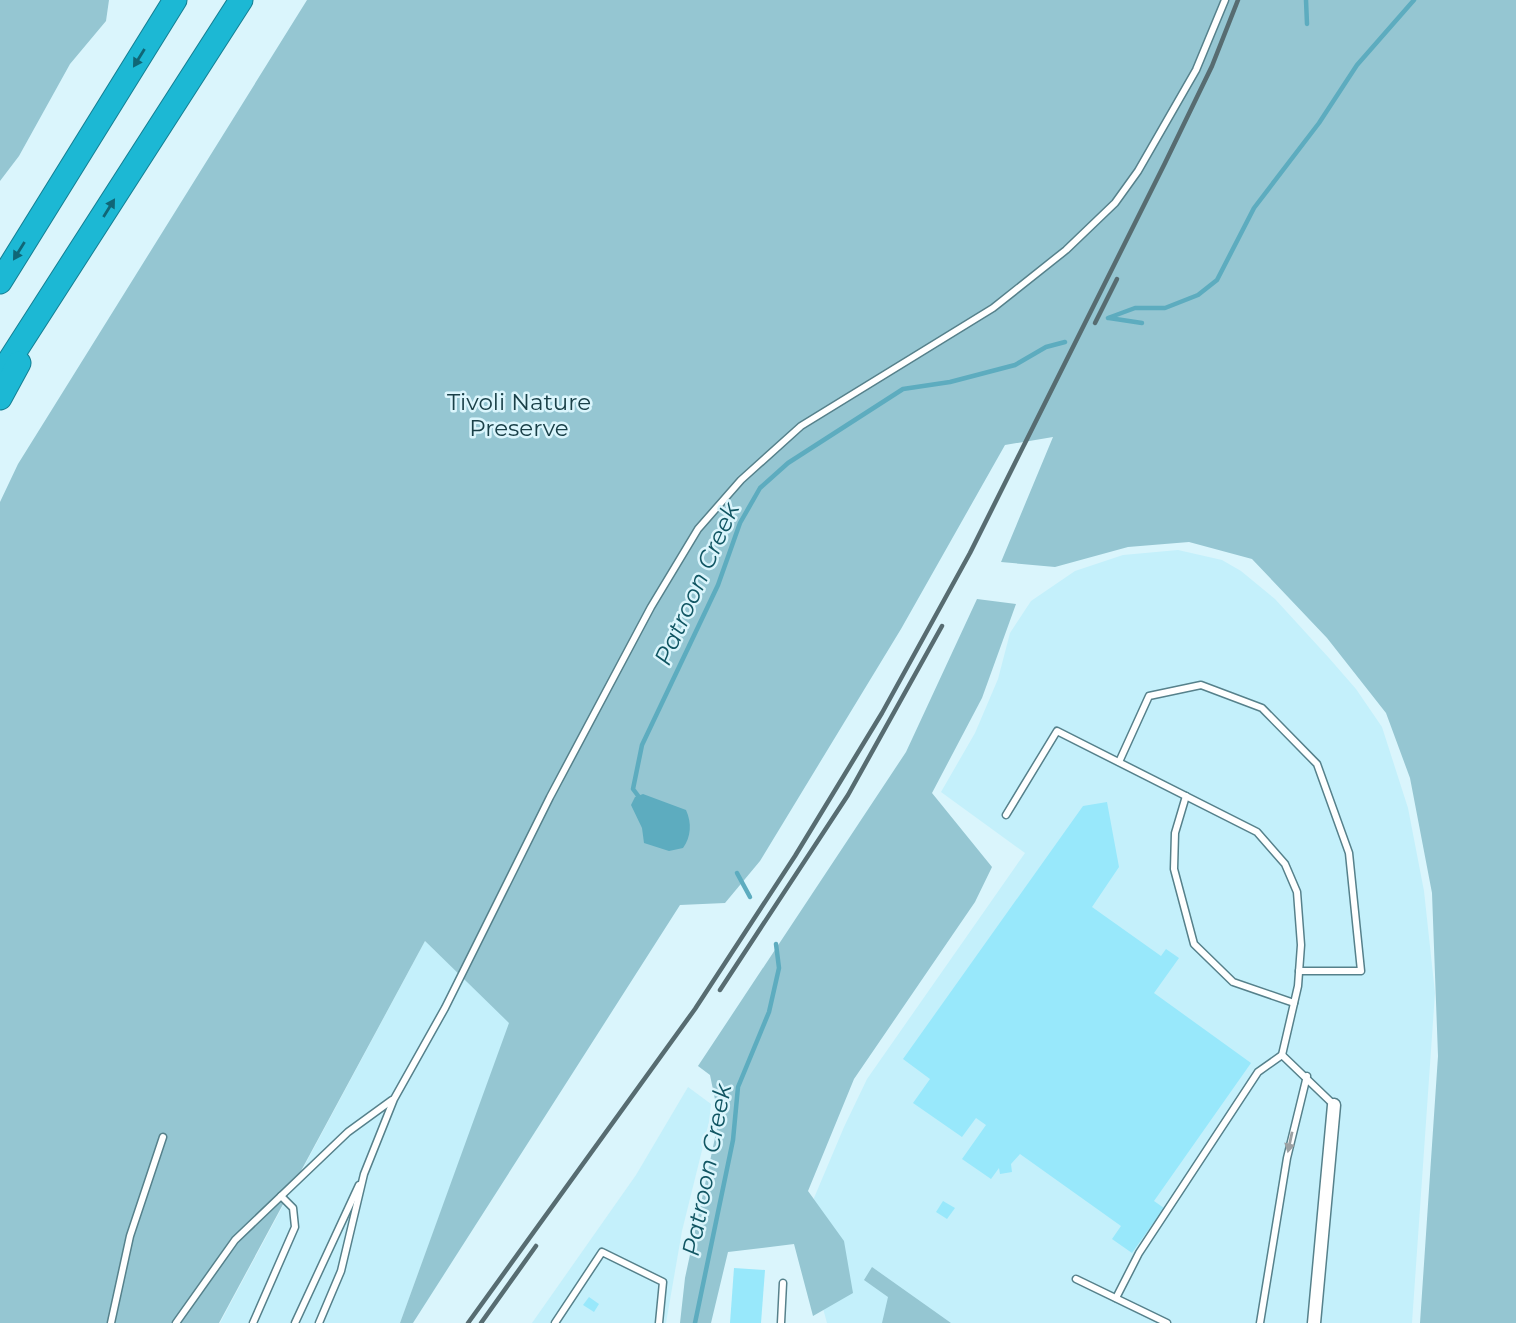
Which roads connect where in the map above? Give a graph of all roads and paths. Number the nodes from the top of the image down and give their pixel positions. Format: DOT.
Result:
graph roads {
  1 [pos="175,0"];
  2 [pos="241,0"];
  3 [pos="1225,0"];
  4 [pos="72,265"];
  5 [pos="0,282"];
  6 [pos="0,374"];
  7 [pos="0,398"];
  8 [pos="1119,762"];
  9 [pos="1186,796"];
  10 [pos="1006,815"];
  11 [pos="1299,971"];
  12 [pos="1294,1003"];
  13 [pos="1282,1055"];
  14 [pos="1307,1076"];
  15 [pos="394,1098"];
  16 [pos="1334,1105"];
  17 [pos="163,1137"];
  18 [pos="364,1174"];
  19 [pos="281,1196"];
  20 [pos="1076,1279"];
  21 [pos="783,1283"];
  22 [pos="1116,1298"];
  23 [pos="111,1323"];
  24 [pos="176,1323"];
  25 [pos="253,1323"];
  26 [pos="295,1323"];
  27 [pos="319,1323"];
  28 [pos="555,1323"];
  29 [pos="659,1323"];
  30 [pos="781,1323"];
  31 [pos="1167,1323"];
  32 [pos="1259,1323"];
  33 [pos="1314,1323"];
  1 -- 5 [label="highway, one-way"];
  4 -- 2 [label="highway, one-way"];
  3 -- 15 [label="lane"];
  4 -- 6 [label="highway"];
  4 -- 7 [label="highway"];
  8 -- 9 [label="lane"];
  8 -- 10 [label="lane"];
  8 -- 11 [label="lane"];
  9 -- 11 [label="lane"];
  9 -- 12 [label="lane"];
  11 -- 12 [label="lane"];
  12 -- 13 [label="lane"];
  13 -- 14 [label="lane"];
  13 -- 22 [label="lane"];
  14 -- 16 [label="lane"];
  14 -- 32 [label="lane, one-way"];
  15 -- 18 [label="lane"];
  15 -- 19 [label="lane"];
  16 -- 33 [label="street"];
  17 -- 23 [label="lane"];
  18 -- 26 [label="lane"];
  18 -- 27 [label="lane"];
  19 -- 24 [label="lane"];
  19 -- 25 [label="lane"];
  20 -- 22 [label="lane"];
  21 -- 30 [label="lane"];
  22 -- 31 [label="lane"];
  28 -- 29 [label="lane"];
}
